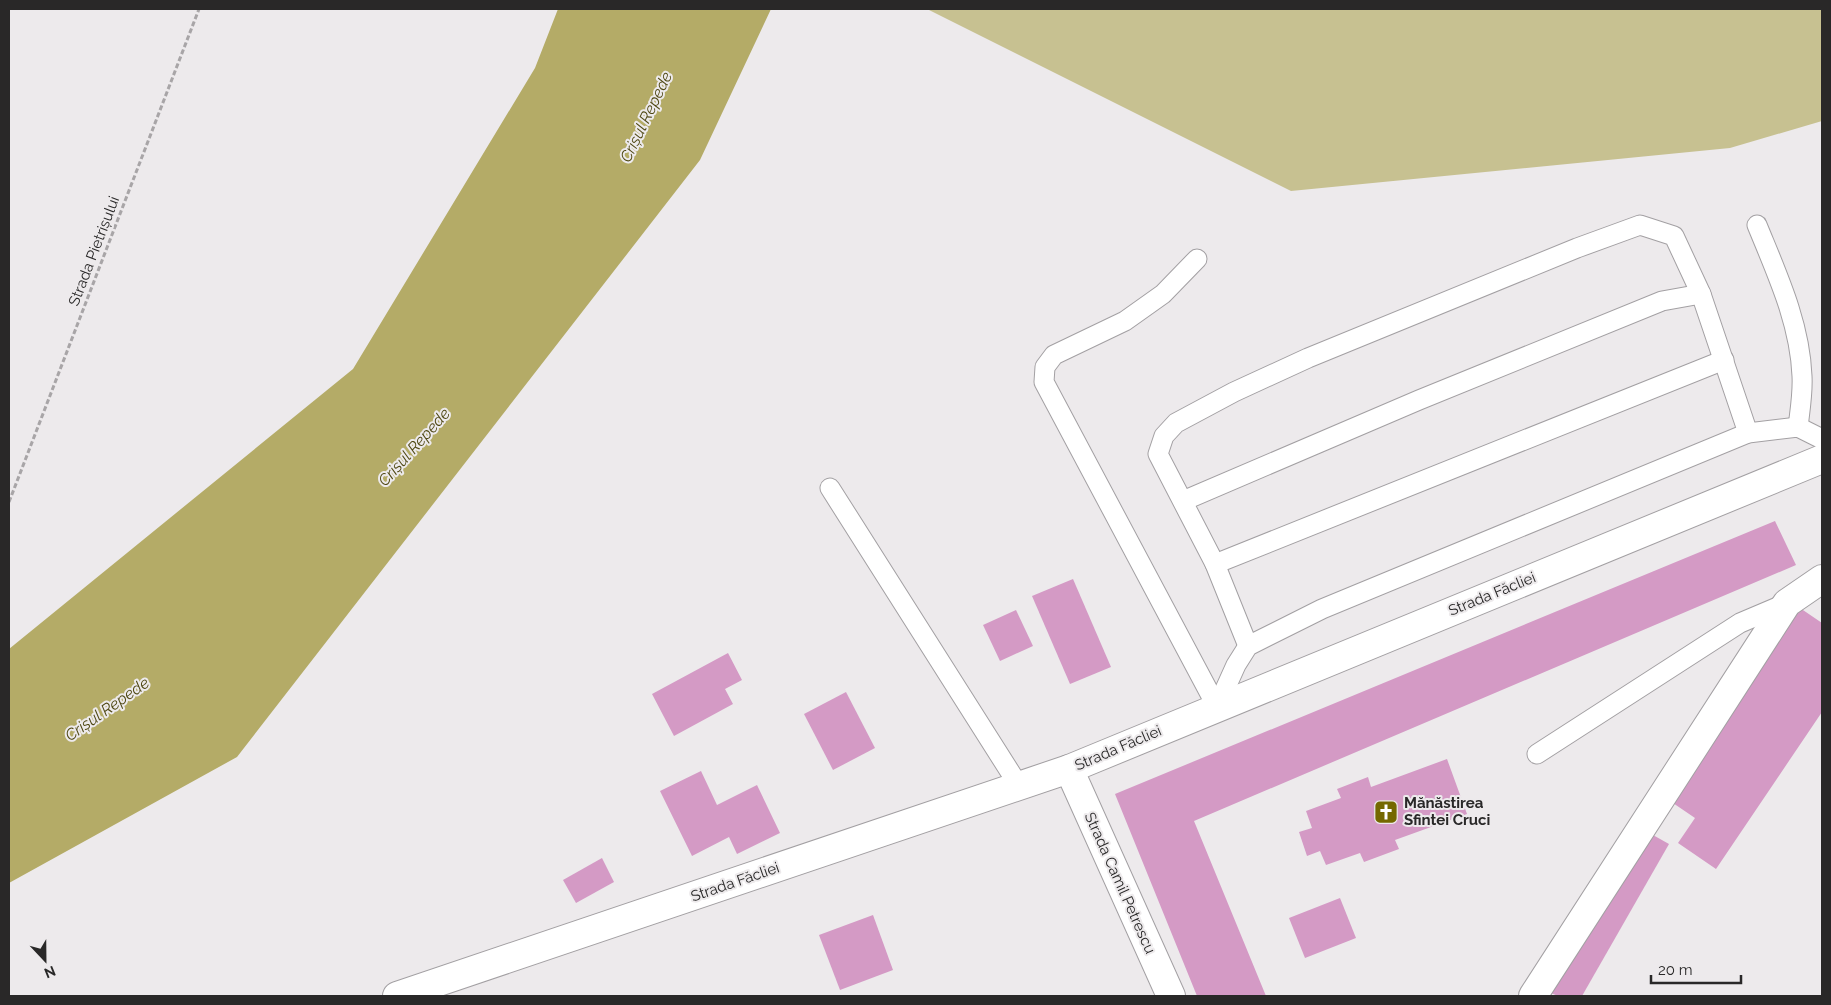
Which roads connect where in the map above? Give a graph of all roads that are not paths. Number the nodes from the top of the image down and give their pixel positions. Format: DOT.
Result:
graph roads {
  1 [pos="1757,225"];
  2 [pos="1197,259"];
  3 [pos="1701,294"];
  4 [pos="1724,360"];
  5 [pos="1798,426"];
  6 [pos="1748,433"];
  7 [pos="1822,440"];
  8 [pos="1822,459"];
  9 [pos="830,488"];
  10 [pos="1183,501"];
  11 [pos="1215,564"];
  12 [pos="1822,579"];
  13 [pos="1787,602"];
  14 [pos="1248,646"];
  15 [pos="1217,707"];
  16 [pos="1537,754"];
  17 [pos="1069,769"];
  18 [pos="1019,786"];
  19 [pos="397,996"];
  20 [pos="1171,996"];
  21 [pos="1533,996"];
  1 -- 5 [label="lane"];
  2 -- 15 [label="lane"];
  3 -- 4 [label="lane"];
  3 -- 10 [label="lane"];
  3 -- 10 [label="lane"];
  4 -- 6 [label="lane"];
  4 -- 11 [label="lane"];
  5 -- 6 [label="lane"];
  5 -- 7 [label="lane"];
  6 -- 14 [label="lane"];
  8 -- 15 [label="street, Strada Făcliei"];
  9 -- 18 [label="lane"];
  10 -- 11 [label="lane"];
  11 -- 14 [label="lane"];
  12 -- 13 [label="street"];
  13 -- 16 [label="lane"];
  13 -- 21 [label="street"];
  14 -- 15 [label="lane"];
  15 -- 17 [label="street, Strada Făcliei"];
  17 -- 18 [label="street, Strada Făcliei"];
  17 -- 20 [label="street, Strada Camil Petrescu"];
  18 -- 19 [label="street, Strada Făcliei"];
}
